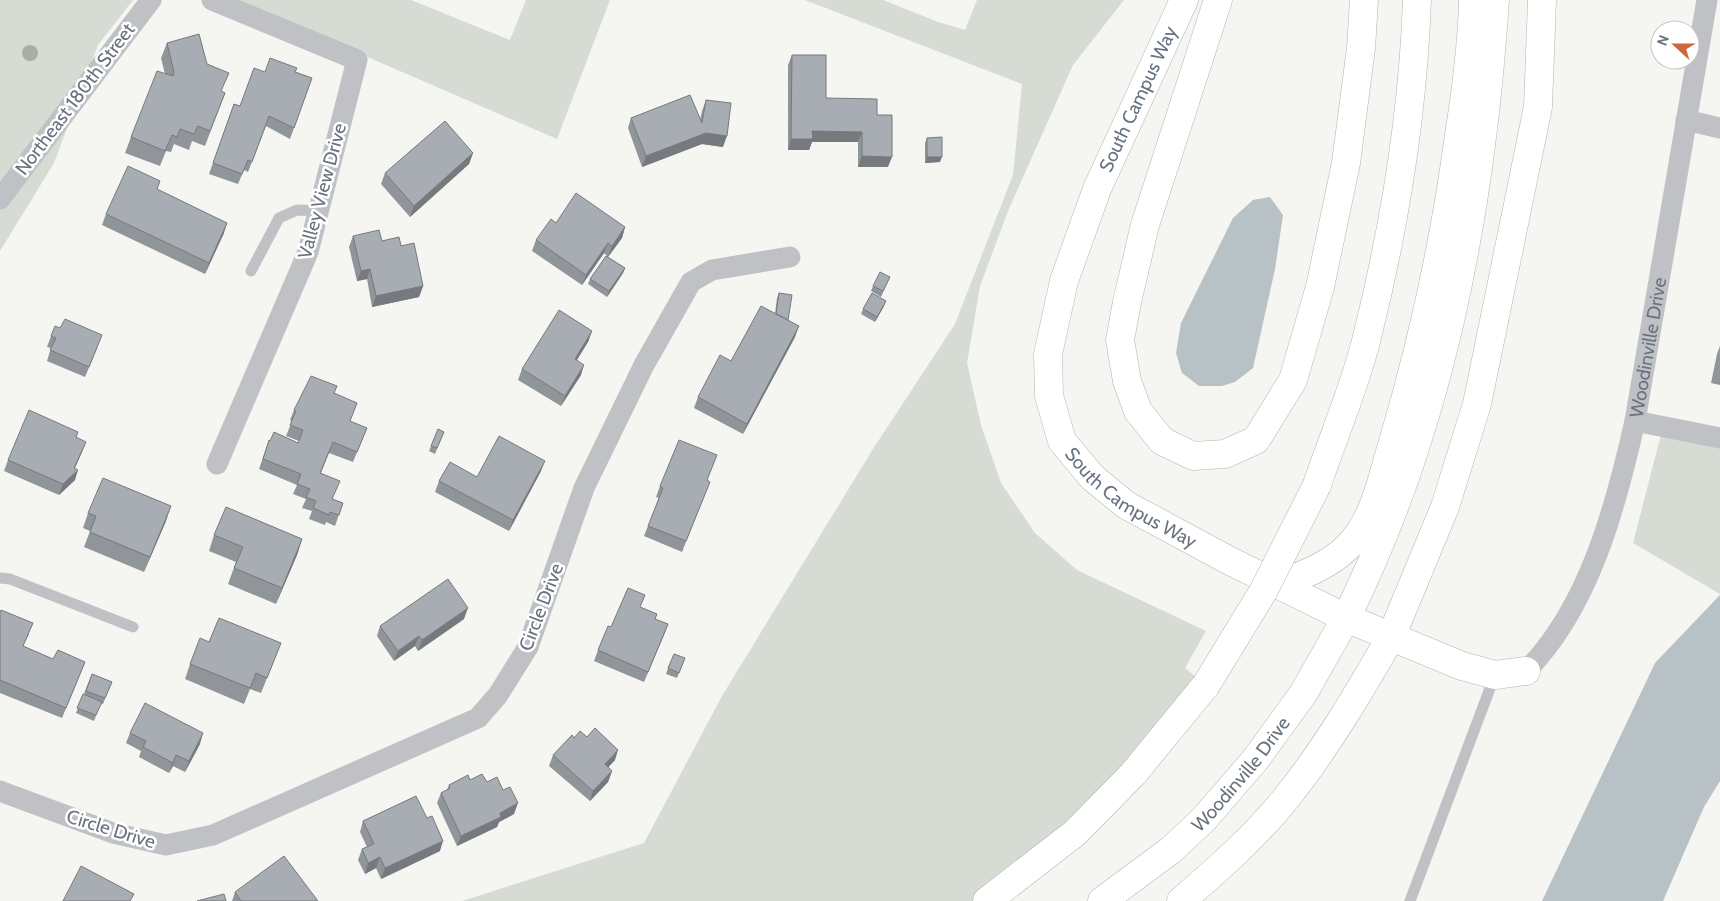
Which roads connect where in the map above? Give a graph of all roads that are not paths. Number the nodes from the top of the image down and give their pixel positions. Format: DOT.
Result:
graph roads {
  1 [pos="151,0"];
  2 [pos="212,0"];
  3 [pos="1184,0"];
  4 [pos="1218,0"];
  5 [pos="1364,0"];
  6 [pos="1417,0"];
  7 [pos="1473,0"];
  8 [pos="1495,0"];
  9 [pos="1542,0"];
  10 [pos="1707,0"];
  11 [pos="1686,120"];
  12 [pos="1720,128"];
  13 [pos="0,199"];
  14 [pos="319,211"];
  15 [pos="790,258"];
  16 [pos="251,271"];
  17 [pos="1635,421"];
  18 [pos="1720,438"];
  19 [pos="217,464"];
  20 [pos="0,578"];
  21 [pos="1276,584"];
  22 [pos="1346,618"];
  23 [pos="133,628"];
  24 [pos="1392,637"];
  25 [pos="1526,671"];
  26 [pos="1495,675"];
  27 [pos="0,791"];
  28 [pos="987,901"];
  29 [pos="1102,901"];
  30 [pos="1181,901"];
  31 [pos="1410,901"];
  1 -- 13 [label="street, Northeast 180th Street"];
  2 -- 14 [label="street, Valley View Drive"];
  3 -- 21 [label="main road, South Campus Way"];
  4 -- 5 [label="main road"];
  6 -- 28 [label="main road, bridge"];
  7 -- 21 [label="main road"];
  8 -- 22 [label="main road, Woodinville Drive"];
  9 -- 24 [label="main road"];
  10 -- 11 [label="street, Woodinville Drive"];
  11 -- 12 [label="street"];
  11 -- 17 [label="street, Woodinville Drive"];
  14 -- 16 [label="lane"];
  14 -- 19 [label="street, Valley View Drive"];
  15 -- 27 [label="street, Circle Drive"];
  17 -- 18 [label="street"];
  17 -- 25 [label="street, Woodinville Drive"];
  20 -- 23 [label="lane"];
  21 -- 22 [label="main road, South Campus Way"];
  22 -- 24 [label="main road, South Campus Way"];
  22 -- 29 [label="main road, Woodinville Drive"];
  24 -- 26 [label="main road, South Campus Way"];
  24 -- 30 [label="main road"];
  25 -- 26 [label="main road, South Campus Way"];
  26 -- 31 [label="lane"];
}
